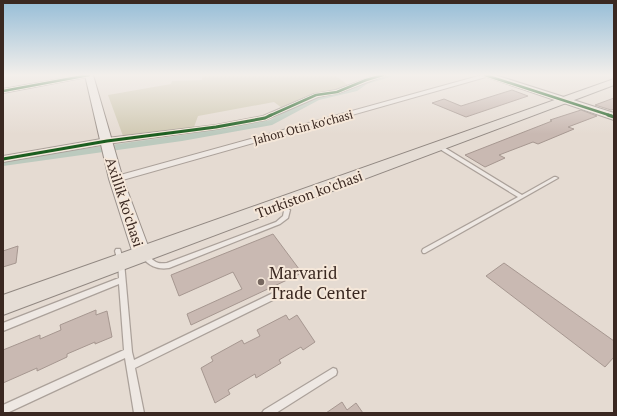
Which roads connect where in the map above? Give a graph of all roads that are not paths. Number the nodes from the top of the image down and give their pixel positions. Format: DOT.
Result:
graph roads {
  1 [pos="94,94"];
  2 [pos="324,94"];
  3 [pos="421,94"];
  4 [pos="545,94"];
  5 [pos="570,94"];
  6 [pos="574,94"];
  7 [pos="559,99"];
  8 [pos="614,117"];
  9 [pos="107,145"];
  10 [pos="440,147"];
  11 [pos="3,159"];
  12 [pos="556,178"];
  13 [pos="116,179"];
  14 [pos="522,197"];
  15 [pos="141,249"];
  16 [pos="425,251"];
  17 [pos="120,256"];
  18 [pos="121,280"];
  19 [pos="3,293"];
  20 [pos="278,294"];
  21 [pos="3,305"];
  22 [pos="3,327"];
  23 [pos="128,352"];
  24 [pos="131,366"];
  25 [pos="333,372"];
  26 [pos="3,410"];
  27 [pos="139,413"];
  28 [pos="267,413"];
  1 -- 9 [label="street, Axillik ko'chasi"];
  2 -- 9 [label="street"];
  3 -- 13 [label="street, Jahon Otin ko'chasi"];
  4 -- 7 [label="street"];
  5 -- 7 [label="main road, Turkiston ko'chasi"];
  6 -- 7 [label="main road, Turkiston ko'chasi"];
  7 -- 8 [label="street"];
  7 -- 10 [label="main road, Turkiston ko'chasi"];
  7 -- 15 [label="main road, Turkiston ko'chasi"];
  9 -- 11 [label="street"];
  9 -- 13 [label="street, Axillik ko'chasi"];
  10 -- 14 [label="lane"];
  10 -- 15 [label="main road, Turkiston ko'chasi"];
  12 -- 14 [label="lane"];
  13 -- 15 [label="street, Axillik ko'chasi"];
  14 -- 16 [label="lane"];
  15 -- 17 [label="main road, Turkiston ko'chasi"];
  17 -- 18 [label="lane"];
  17 -- 19 [label="main road, Turkiston ko'chasi"];
  17 -- 21 [label="main road, Turkiston ko'chasi"];
  18 -- 22 [label="lane"];
  18 -- 23 [label="lane"];
  20 -- 24 [label="lane"];
  23 -- 24 [label="lane"];
  23 -- 26 [label="lane"];
  24 -- 27 [label="lane"];
  25 -- 28 [label="lane"];
}
